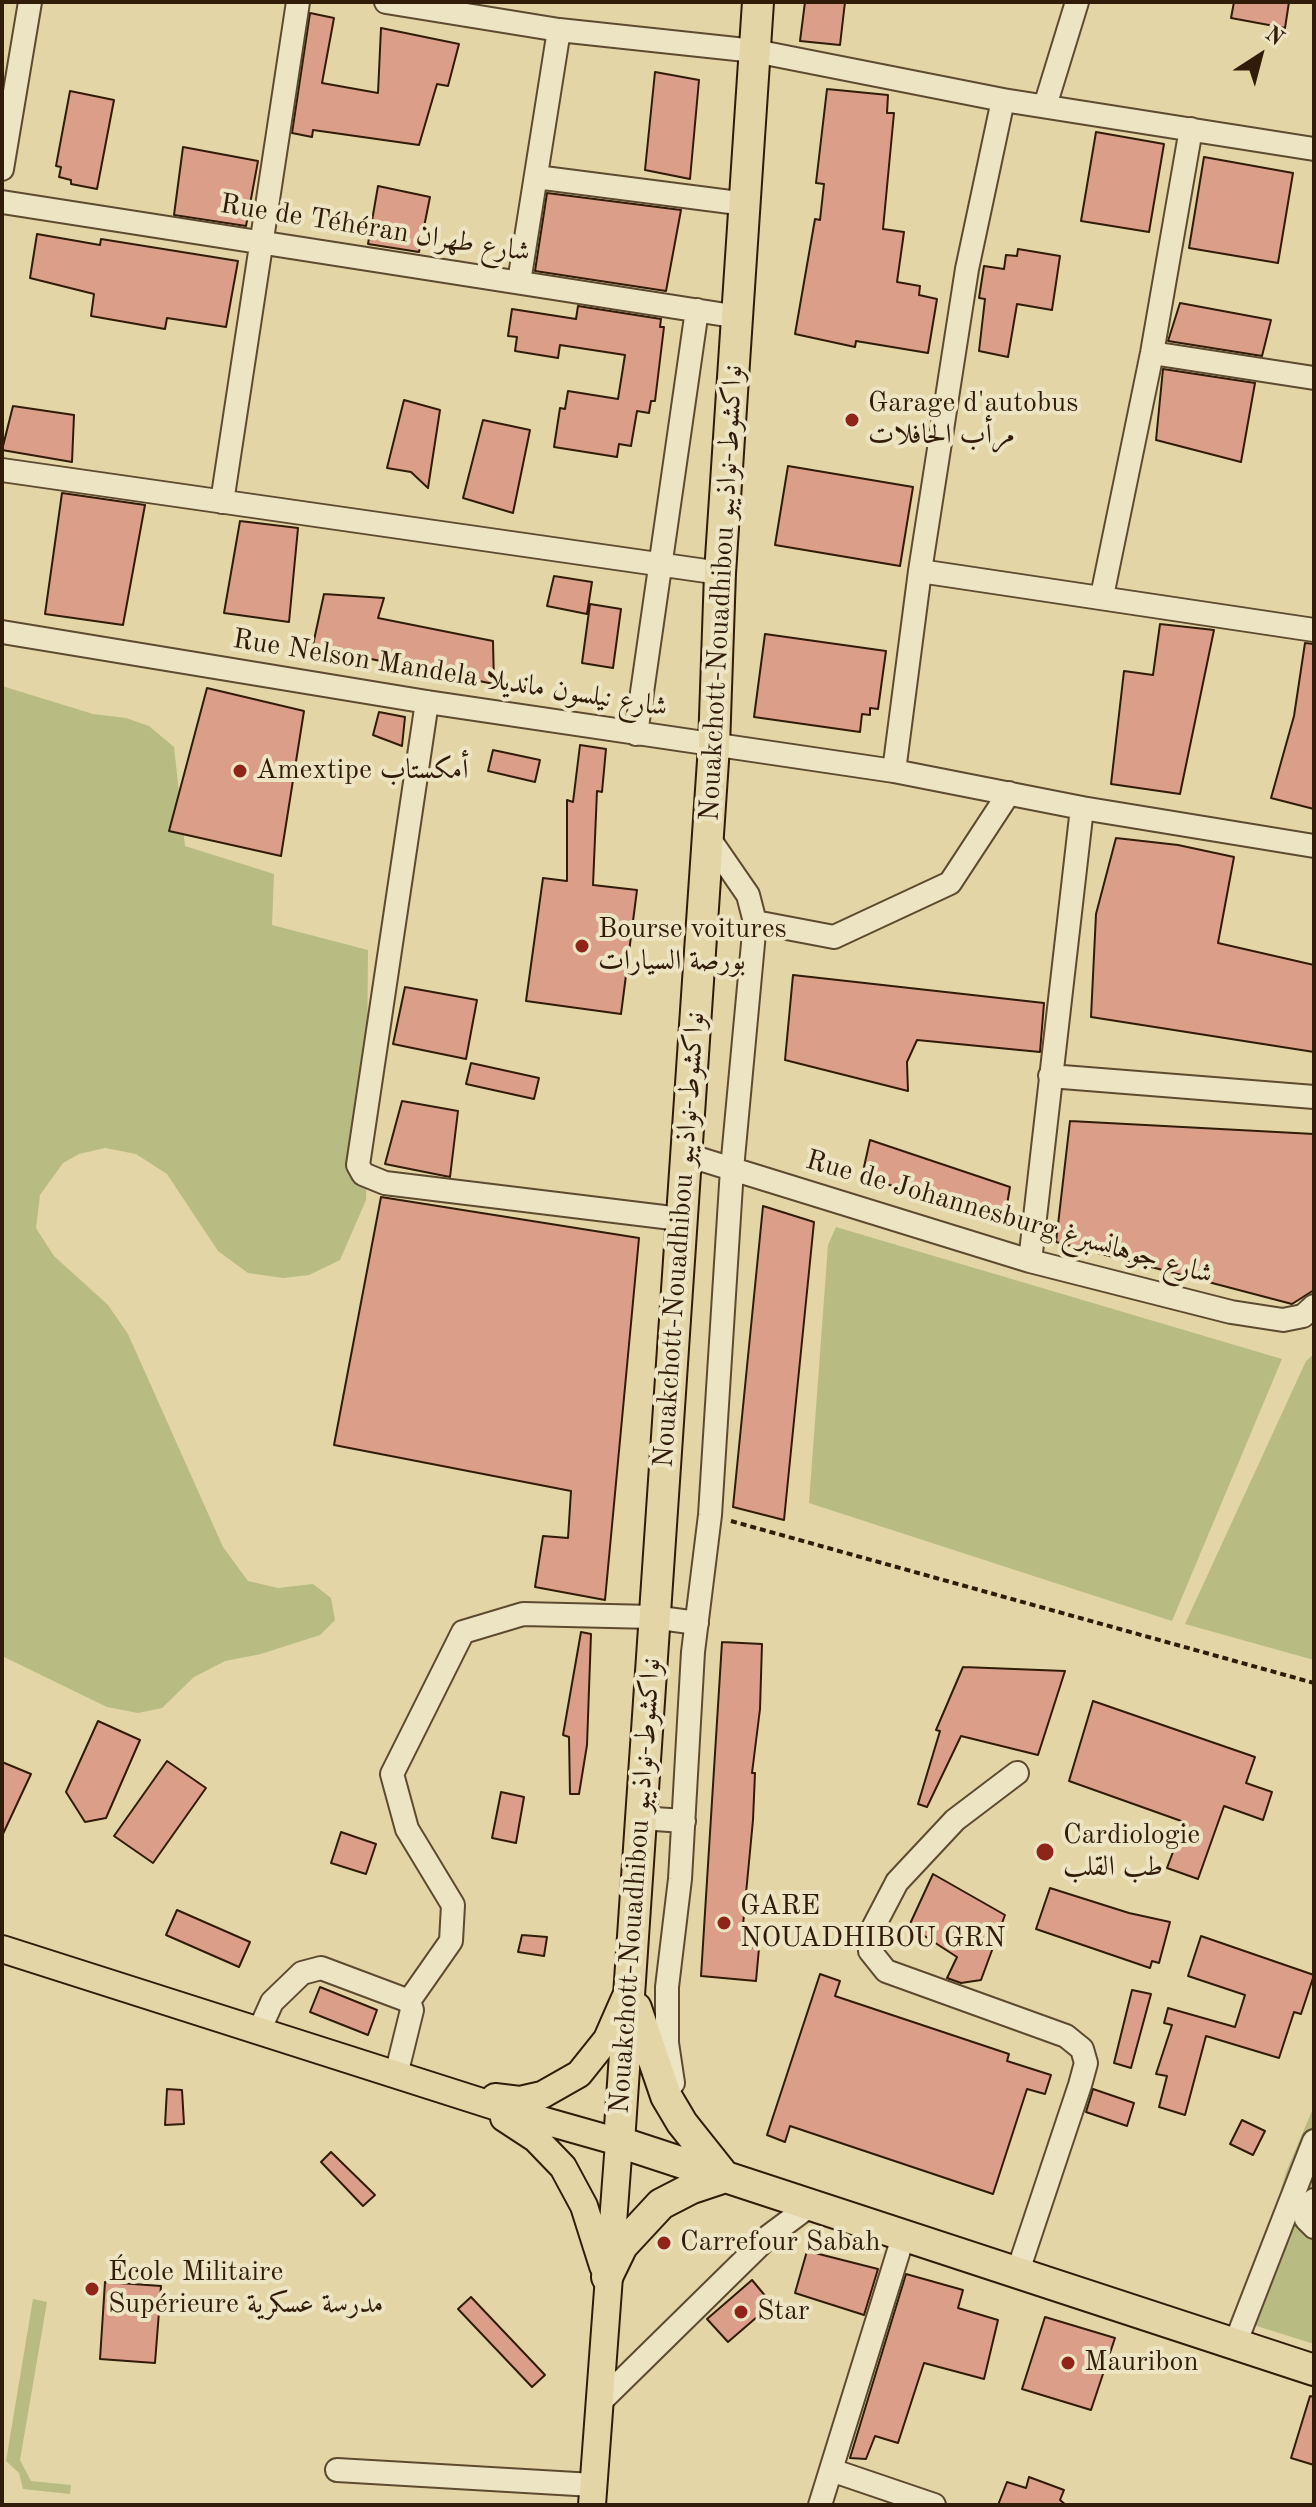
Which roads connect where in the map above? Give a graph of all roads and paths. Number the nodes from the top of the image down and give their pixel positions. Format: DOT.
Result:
graph roads {
  1 [pos="30,2"];
  2 [pos="298,2"];
  3 [pos="386,2"];
  4 [pos="758,2"];
  5 [pos="1077,2"];
  6 [pos="559,30"];
  7 [pos="755,51"];
  8 [pos="1003,100"];
  9 [pos="1045,106"];
  10 [pos="1191,129"];
  11 [pos="1314,149"];
  12 [pos="2,169"];
  13 [pos="536,177"];
  14 [pos="2,202"];
  15 [pos="746,204"];
  16 [pos="262,242"];
  17 [pos="519,282"];
  18 [pos="697,310"];
  19 [pos="739,317"];
  20 [pos="1152,353"];
  21 [pos="1314,378"];
  22 [pos="2,470"];
  23 [pos="222,502"];
  24 [pos="658,564"];
  25 [pos="920,571"];
  26 [pos="720,573"];
  27 [pos="1102,596"];
  28 [pos="1314,630"];
  29 [pos="2,632"];
  30 [pos="427,702"];
  31 [pos="636,734"];
  32 [pos="714,746"];
  33 [pos="894,771"];
  34 [pos="1009,793"];
  35 [pos="1082,808"];
  36 [pos="708,837"];
  37 [pos="1314,846"];
  38 [pos="755,922"];
  39 [pos="1050,1076"];
  40 [pos="1314,1097"];
  41 [pos="687,1155"];
  42 [pos="732,1169"];
  43 [pos="680,1219"];
  44 [pos="1030,1261"];
  45 [pos="1314,1306"];
  46 [pos="710,1515"];
  47 [pos="653,1617"];
  48 [pos="697,1623"];
  49 [pos="1314,1683"];
  50 [pos="1017,1773"];
  51 [pos="640,1818"];
  52 [pos="684,1821"];
  53 [pos="2,1949"];
  54 [pos="630,1983"];
  55 [pos="667,1987"];
  56 [pos="409,2001"];
  57 [pos="259,2031"];
  58 [pos="396,2075"];
  59 [pos="443,2090"];
  60 [pos="682,2123"];
  61 [pos="1314,2141"];
  62 [pos="619,2142"];
  63 [pos="725,2177"];
  64 [pos="1314,2200"];
  65 [pos="812,2204"];
  66 [pos="1314,2227"];
  67 [pos="904,2234"];
  68 [pos="1018,2271"];
  69 [pos="607,2277"];
  70 [pos="1235,2344"];
  71 [pos="1314,2370"];
  72 [pos="598,2404"];
  73 [pos="337,2470"];
  74 [pos="831,2470"];
  75 [pos="592,2495"];
  76 [pos="820,2505"];
  77 [pos="934,2505"];
  1 -- 12 [label="street"];
  2 -- 16 [label="street"];
  3 -- 6 [label="street"];
  4 -- 7 [label="highway, Nouakchott-Nouadhibou نواكشوط-نواذيبو"];
  5 -- 9 [label="street"];
  6 -- 7 [label="street"];
  6 -- 13 [label="street"];
  7 -- 8 [label="street"];
  7 -- 15 [label="highway, Nouakchott-Nouadhibou نواكشوط-نواذيبو"];
  8 -- 9 [label="street"];
  8 -- 25 [label="street"];
  9 -- 10 [label="street"];
  10 -- 11 [label="street"];
  10 -- 20 [label="street"];
  13 -- 15 [label="street"];
  13 -- 17 [label="street"];
  14 -- 16 [label="street, Rue de Téhéran شارع طهران"];
  15 -- 19 [label="highway, Nouakchott-Nouadhibou نواكشوط-نواذيبو"];
  16 -- 17 [label="street, Rue de Téhéran شارع طهران"];
  16 -- 23 [label="street"];
  17 -- 18 [label="street, Rue de Téhéran شارع طهران"];
  18 -- 19 [label="street, Rue de Téhéran شارع طهران"];
  18 -- 24 [label="street"];
  19 -- 26 [label="highway, Nouakchott-Nouadhibou نواكشوط-نواذيبو"];
  20 -- 21 [label="street"];
  20 -- 27 [label="street"];
  22 -- 23 [label="street"];
  23 -- 24 [label="street"];
  24 -- 26 [label="street"];
  24 -- 31 [label="street"];
  25 -- 27 [label="street"];
  25 -- 33 [label="street"];
  26 -- 32 [label="highway, Nouakchott-Nouadhibou نواكشوط-نواذيبو"];
  27 -- 28 [label="street"];
  29 -- 30 [label="street, Rue Nelson Mandela شارع نيلسون مانديلا"];
  30 -- 31 [label="street, Rue Nelson Mandela شارع نيلسون مانديلا"];
  30 -- 43 [label="street"];
  31 -- 32 [label="street, Rue Nelson Mandela شارع نيلسون مانديلا"];
  32 -- 33 [label="street, Rue Nelson Mandela شارع نيلسون مانديلا"];
  32 -- 36 [label="highway, Nouakchott-Nouadhibou نواكشوط-نواذيبو"];
  33 -- 34 [label="street, Rue Nelson Mandela شارع نيلسون مانديلا"];
  34 -- 35 [label="street, Rue Nelson Mandela شارع نيلسون مانديلا"];
  34 -- 38 [label="street"];
  35 -- 37 [label="street, Rue Nelson Mandela شارع نيلسون مانديلا"];
  35 -- 39 [label="street"];
  36 -- 38 [label="street"];
  36 -- 41 [label="highway, Nouakchott-Nouadhibou نواكشوط-نواذيبو"];
  38 -- 42 [label="street"];
  39 -- 40 [label="street"];
  39 -- 44 [label="street"];
  41 -- 42 [label="street, Rue de Johannesburg شارع جوهانسبرغ"];
  41 -- 43 [label="highway, Nouakchott-Nouadhibou نواكشوط-نواذيبو"];
  42 -- 44 [label="street, Rue de Johannesburg شارع جوهانسبرغ"];
  42 -- 46 [label="street"];
  43 -- 47 [label="highway, Nouakchott-Nouadhibou نواكشوط-نواذيبو"];
  44 -- 45 [label="street, Rue de Johannesburg شارع جوهانسبرغ"];
  46 -- 48 [label="street"];
  46 -- 49 [label="path"];
  47 -- 48 [label="street"];
  47 -- 51 [label="highway, Nouakchott-Nouadhibou نواكشوط-نواذيبو"];
  47 -- 56 [label="street"];
  48 -- 52 [label="street"];
  50 -- 68 [label="street"];
  51 -- 52 [label="street"];
  51 -- 54 [label="highway, Nouakchott-Nouadhibou نواكشوط-نواذيبو"];
  52 -- 55 [label="street"];
  53 -- 57 [label="main road"];
  54 -- 55 [label="street"];
  54 -- 59 [label="main road"];
  54 -- 60 [label="highway"];
  54 -- 62 [label="highway, Nouakchott-Nouadhibou نواكشوط-نواذيبو"];
  55 -- 60 [label="street"];
  56 -- 57 [label="street"];
  56 -- 58 [label="street"];
  57 -- 58 [label="main road"];
  58 -- 59 [label="main road"];
  59 -- 62 [label="main road"];
  59 -- 69 [label="main road"];
  60 -- 63 [label="highway"];
  61 -- 70 [label="street"];
  62 -- 63 [label="highway"];
  62 -- 69 [label="main road"];
  63 -- 65 [label="highway"];
  63 -- 69 [label="highway"];
  64 -- 66 [label="street"];
  65 -- 67 [label="highway"];
  65 -- 72 [label="street"];
  67 -- 68 [label="highway"];
  67 -- 74 [label="street"];
  68 -- 70 [label="highway"];
  69 -- 72 [label="main road"];
  70 -- 71 [label="highway"];
  72 -- 75 [label="main road"];
  73 -- 75 [label="street"];
  74 -- 76 [label="street"];
  74 -- 77 [label="street"];
}
